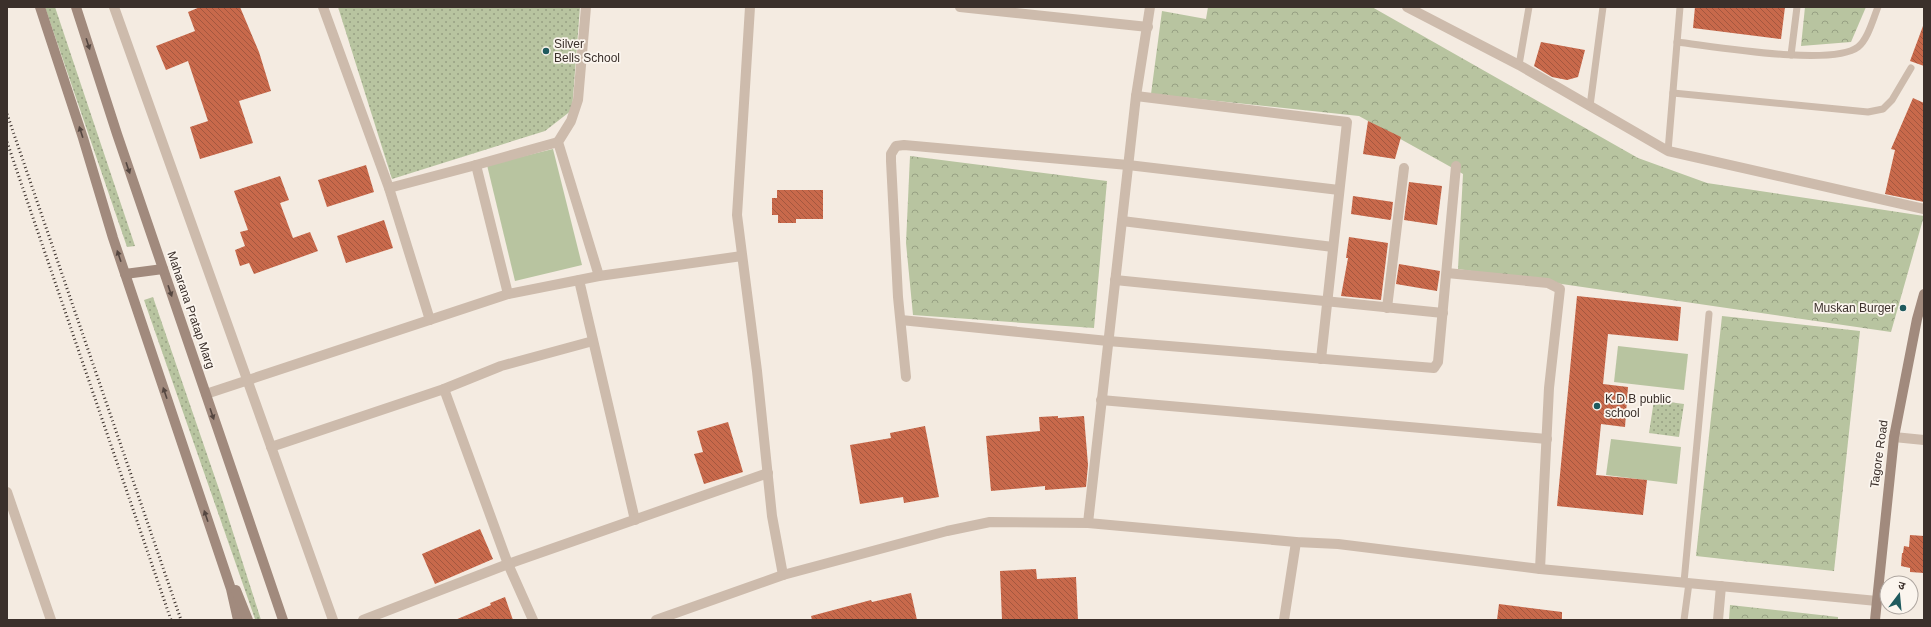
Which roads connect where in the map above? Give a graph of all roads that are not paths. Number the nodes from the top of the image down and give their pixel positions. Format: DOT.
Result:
graph roads {
  1 [pos="40,7"];
  2 [pos="76,7"];
  3 [pos="114,7"];
  4 [pos="323,7"];
  5 [pos="586,7"];
  6 [pos="750,7"];
  7 [pos="960,7"];
  8 [pos="1150,7"];
  9 [pos="1407,7"];
  10 [pos="1529,7"];
  11 [pos="1603,7"];
  12 [pos="1680,7"];
  13 [pos="1796,7"];
  14 [pos="1878,7"];
  15 [pos="1148,27"];
  16 [pos="1677,42"];
  17 [pos="1791,55"];
  18 [pos="1519,66"];
  19 [pos="1911,68"];
  20 [pos="1673,93"];
  21 [pos="1136,96"];
  22 [pos="1590,106"];
  23 [pos="558,142"];
  24 [pos="1668,151"];
  25 [pos="476,165"];
  26 [pos="1128,165"];
  27 [pos="1456,166"];
  28 [pos="1404,168"];
  29 [pos="389,188"];
  30 [pos="1339,190"];
  31 [pos="1924,209"];
  32 [pos="1122,221"];
  33 [pos="1333,247"];
  34 [pos="742,256"];
  35 [pos="163,269"];
  36 [pos="1447,273"];
  37 [pos="124,274"];
  38 [pos="599,276"];
  39 [pos="579,280"];
  40 [pos="1115,280"];
  41 [pos="508,294"];
  42 [pos="1924,294"];
  43 [pos="1327,303"];
  44 [pos="1387,308"];
  45 [pos="1443,313"];
  46 [pos="1709,314"];
  47 [pos="430,320"];
  48 [pos="901,320"];
  49 [pos="593,341"];
  50 [pos="1108,341"];
  51 [pos="1321,359"];
  52 [pos="906,377"];
  53 [pos="247,380"];
  54 [pos="444,389"];
  55 [pos="206,394"];
  56 [pos="1101,400"];
  57 [pos="1894,437"];
  58 [pos="1547,439"];
  59 [pos="1924,440"];
  60 [pos="271,447"];
  61 [pos="768,473"];
  62 [pos="7,492"];
  63 [pos="10,507"];
  64 [pos="635,520"];
  65 [pos="1088,524"];
  66 [pos="213,535"];
  67 [pos="1296,542"];
  68 [pos="508,564"];
  69 [pos="1540,569"];
  70 [pos="783,575"];
  71 [pos="1687,583"];
  72 [pos="1721,586"];
  73 [pos="1877,601"];
  74 [pos="51,620"];
  75 [pos="238,620"];
  76 [pos="248,620"];
  77 [pos="283,620"];
  78 [pos="333,620"];
  79 [pos="363,620"];
  80 [pos="533,620"];
  81 [pos="656,620"];
  82 [pos="1284,620"];
  83 [pos="1684,620"];
  84 [pos="1718,620"];
  85 [pos="1875,620"];
  37 -- 1 [label="main road, one-way"];
  2 -- 35 [label="main road, Maharana Pratap Marg, one-way"];
  3 -- 53 [label="street"];
  4 -- 29 [label="street"];
  5 -- 23 [label="street"];
  6 -- 34 [label="street"];
  7 -- 15 [label="street"];
  8 -- 15 [label="street"];
  9 -- 18 [label="street"];
  10 -- 18 [label="lane"];
  11 -- 22 [label="lane"];
  12 -- 16 [label="lane"];
  13 -- 17 [label="lane"];
  14 -- 17 [label="lane"];
  15 -- 21 [label="street"];
  16 -- 17 [label="lane"];
  16 -- 20 [label="lane"];
  18 -- 22 [label="street"];
  19 -- 20 [label="lane"];
  20 -- 24 [label="lane"];
  21 -- 26 [label="street"];
  21 -- 30 [label="street"];
  22 -- 24 [label="street"];
  23 -- 25 [label="street"];
  23 -- 38 [label="street"];
  24 -- 31 [label="street"];
  25 -- 29 [label="street"];
  25 -- 41 [label="street"];
  26 -- 30 [label="street"];
  26 -- 32 [label="street"];
  26 -- 48 [label="street"];
  27 -- 36 [label="street"];
  28 -- 44 [label="street"];
  29 -- 47 [label="street"];
  30 -- 33 [label="street"];
  32 -- 33 [label="street"];
  32 -- 40 [label="street"];
  33 -- 43 [label="street"];
  34 -- 38 [label="street"];
  34 -- 61 [label="street"];
  35 -- 37 [label="main road"];
  35 -- 55 [label="main road, Maharana Pratap Marg, one-way"];
  36 -- 45 [label="street"];
  36 -- 58 [label="street"];
  66 -- 37 [label="main road, one-way"];
  38 -- 39 [label="street"];
  39 -- 41 [label="street"];
  39 -- 49 [label="street"];
  40 -- 43 [label="street"];
  40 -- 50 [label="street"];
  41 -- 47 [label="street"];
  42 -- 57 [label="main road, Tagore Road"];
  43 -- 44 [label="street"];
  43 -- 51 [label="street"];
  44 -- 45 [label="street"];
  45 -- 51 [label="street"];
  46 -- 71 [label="lane"];
  47 -- 53 [label="street"];
  48 -- 50 [label="street"];
  48 -- 52 [label="street"];
  49 -- 54 [label="street"];
  49 -- 64 [label="street"];
  50 -- 51 [label="street"];
  50 -- 56 [label="street"];
  53 -- 55 [label="street"];
  53 -- 60 [label="street"];
  54 -- 60 [label="street"];
  54 -- 68 [label="street"];
  55 -- 77 [label="main road, Maharana Pratap Marg, one-way"];
  56 -- 58 [label="street"];
  56 -- 65 [label="street"];
  57 -- 59 [label="street"];
  57 -- 73 [label="main road, Tagore Road"];
  58 -- 69 [label="street"];
  60 -- 78 [label="street"];
  61 -- 64 [label="street"];
  61 -- 70 [label="street"];
  62 -- 63 [label="street"];
  63 -- 74 [label="street"];
  64 -- 68 [label="street"];
  65 -- 67 [label="street"];
  65 -- 70 [label="street"];
  66 -- 75 [label="main road"];
  66 -- 76 [label="main road"];
  67 -- 69 [label="street"];
  67 -- 82 [label="street"];
  68 -- 79 [label="street"];
  68 -- 80 [label="street"];
  69 -- 71 [label="street"];
  70 -- 81 [label="street"];
  71 -- 72 [label="street"];
  71 -- 83 [label="lane"];
  72 -- 73 [label="street"];
  72 -- 84 [label="street"];
  73 -- 85 [label="main road, Tagore Road"];
}
